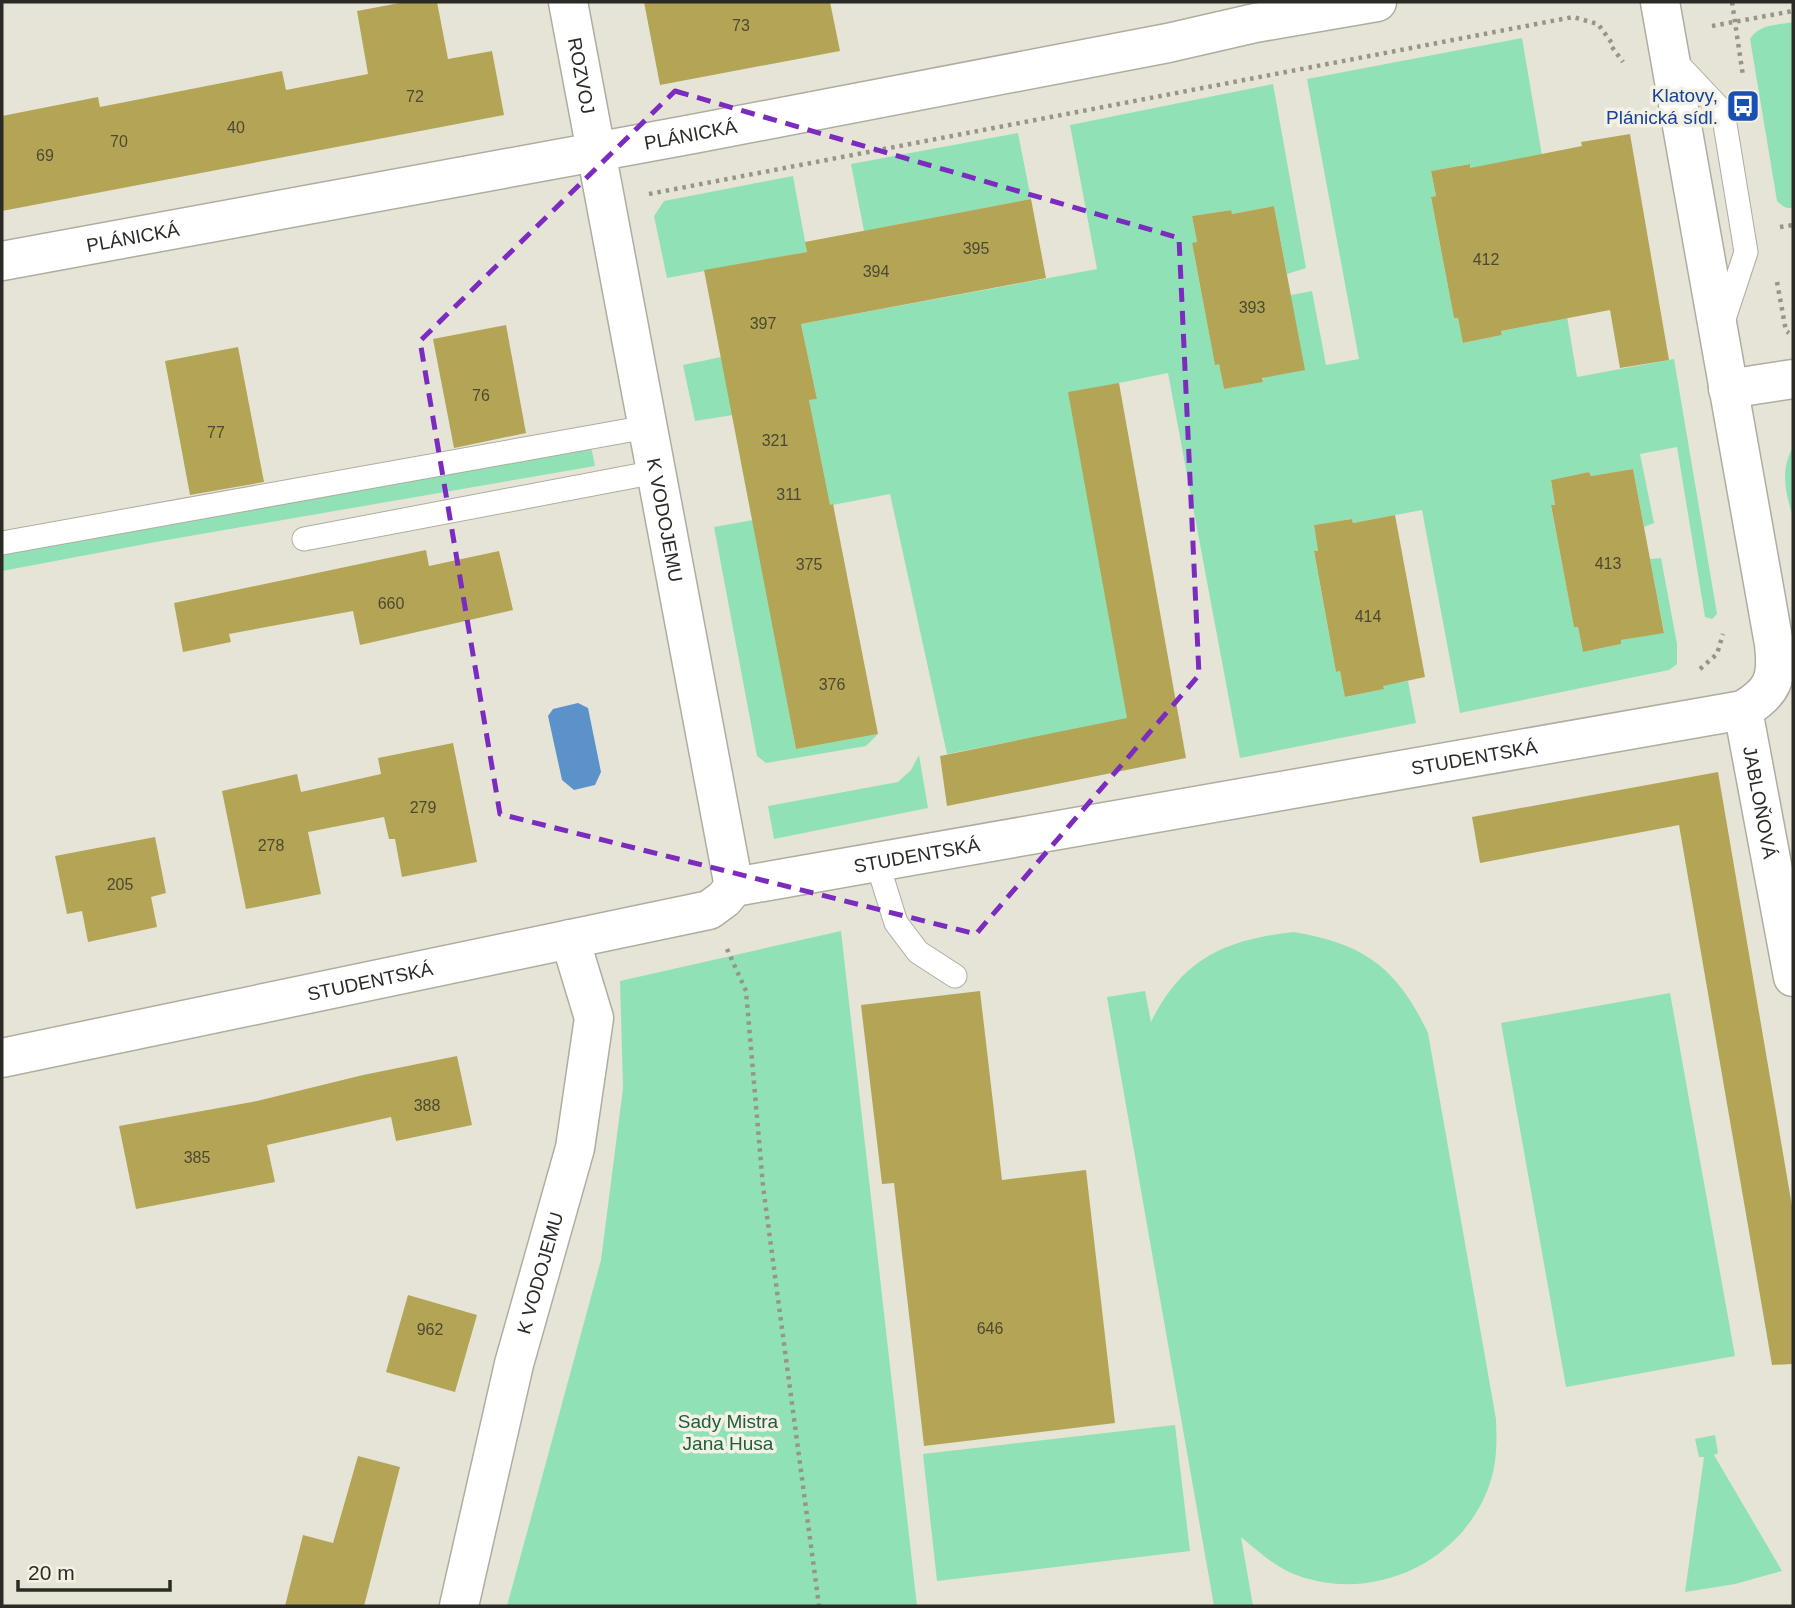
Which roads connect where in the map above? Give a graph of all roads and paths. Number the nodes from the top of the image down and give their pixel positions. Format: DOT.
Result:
graph roads {
  1 [pos="568,2"];
  2 [pos="1377,2"];
  3 [pos="1793,11"];
  4 [pos="1254,12"];
  5 [pos="1665,31"];
  6 [pos="1612,47"];
  7 [pos="1629,72"];
  8 [pos="595,151"];
  9 [pos="605,203"];
  10 [pos="2,261"];
  11 [pos="1793,379"];
  12 [pos="1728,389"];
  13 [pos="647,426"];
  14 [pos="656,472"];
  15 [pos="304,539"];
  16 [pos="2,543"];
  17 [pos="1724,632"];
  18 [pos="1784,651"];
  19 [pos="1690,674"];
  20 [pos="1743,710"];
  21 [pos="877,862"];
  22 [pos="721,899"];
  23 [pos="570,939"];
  24 [pos="955,976"];
  25 [pos="1793,977"];
  26 [pos="2,1058"];
  27 [pos="459,1606"];
  28 [pos="819,1606"];
  1 -- 8 [label="street, ROZVOJ"];
  2 -- 4 [label="street, PLÁNICKÁ"];
  3 -- 5 [label="path"];
  4 -- 8 [label="street, PLÁNICKÁ"];
  5 -- 6 [label="path"];
  5 -- 12 [label="street, STUDENTSKÁ"];
  6 -- 7 [label="path"];
  6 -- 9 [label="path"];
  8 -- 9 [label="street, K VODOJEMU"];
  8 -- 10 [label="street, PLÁNICKÁ"];
  9 -- 13 [label="street, K VODOJEMU"];
  11 -- 12 [label="street"];
  12 -- 18 [label="street, STUDENTSKÁ"];
  13 -- 14 [label="street, K VODOJEMU"];
  13 -- 16 [label="lane"];
  14 -- 15 [label="lane"];
  14 -- 22 [label="street, K VODOJEMU"];
  17 -- 19 [label="path"];
  18 -- 20 [label="street, STUDENTSKÁ"];
  20 -- 21 [label="street, STUDENTSKÁ"];
  20 -- 25 [label="street, JABLOŇOVÁ"];
  21 -- 22 [label="street, STUDENTSKÁ"];
  21 -- 24 [label="lane"];
  22 -- 23 [label="street, STUDENTSKÁ"];
  22 -- 28 [label="path"];
  23 -- 26 [label="street, STUDENTSKÁ"];
  23 -- 27 [label="street, K VODOJEMU"];
}
